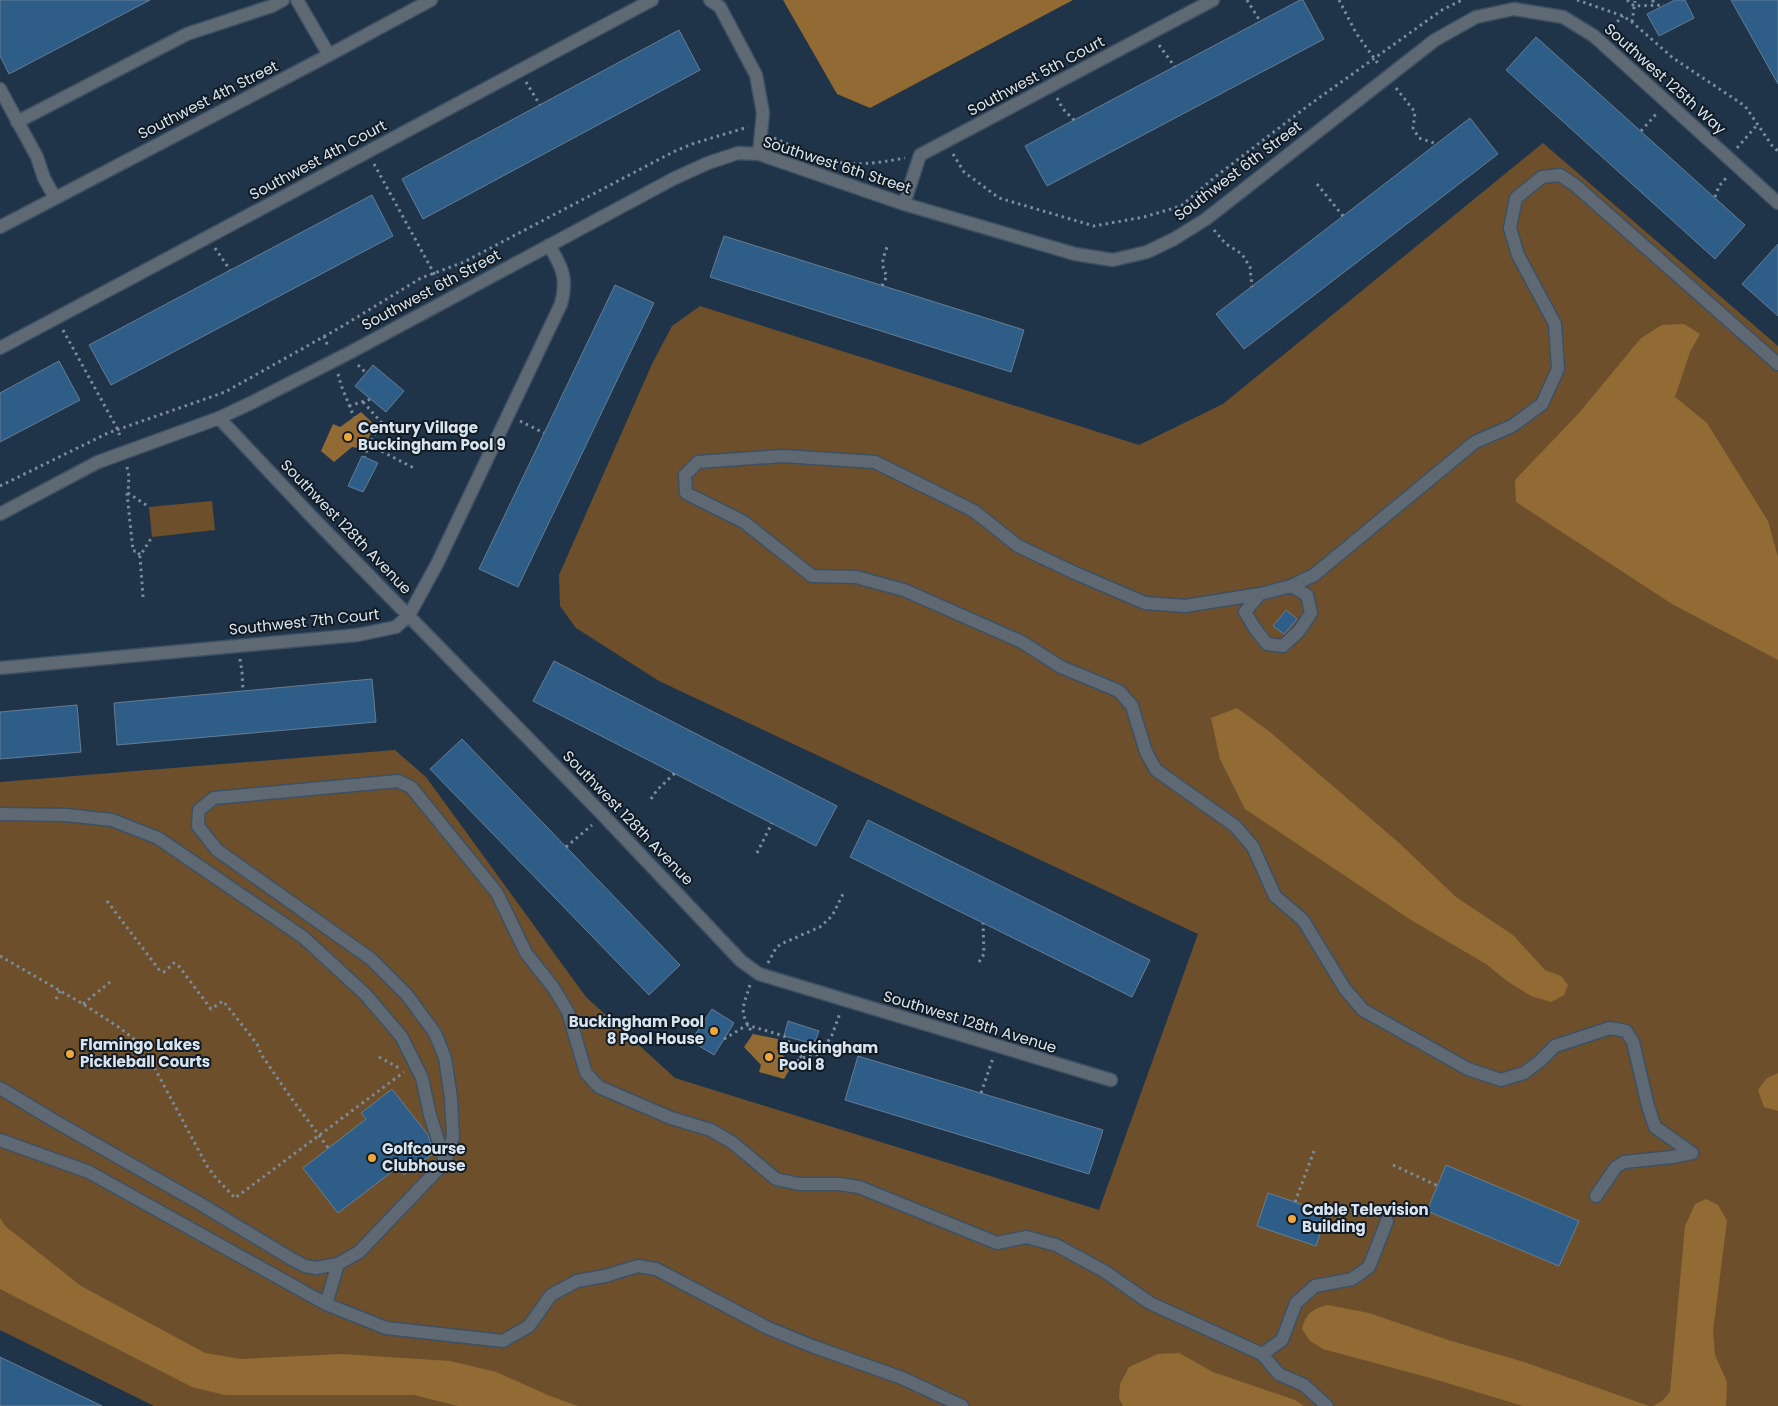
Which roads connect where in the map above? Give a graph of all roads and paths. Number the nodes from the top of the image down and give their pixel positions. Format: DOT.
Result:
graph roads {
  1 [pos="283,0"];
  2 [pos="297,0"];
  3 [pos="431,0"];
  4 [pos="652,0"];
  5 [pos="710,0"];
  6 [pos="1213,0"];
  7 [pos="1247,0"];
  8 [pos="1462,0"];
  9 [pos="1578,0"];
  10 [pos="1627,0"];
  11 [pos="1653,0"];
  12 [pos="1635,3"];
  13 [pos="1653,6"];
  14 [pos="1664,6"];
  15 [pos="1514,9"];
  16 [pos="1623,16"];
  17 [pos="1260,22"];
  18 [pos="1632,22"];
  19 [pos="1144,37"];
  20 [pos="1600,40"];
  21 [pos="330,55"];
  22 [pos="1175,67"];
  23 [pos="520,70"];
  24 [pos="1051,87"];
  25 [pos="0,88"];
  26 [pos="1667,102"];
  27 [pos="540,105"];
  28 [pos="1074,120"];
  29 [pos="18,122"];
  30 [pos="1641,131"];
  31 [pos="946,142"];
  32 [pos="368,152"];
  33 [pos="1778,152"];
  34 [pos="759,154"];
  35 [pos="1317,184"];
  36 [pos="55,198"];
  37 [pos="1190,198"];
  38 [pos="1778,203"];
  39 [pos="904,204"];
  40 [pos="1343,216"];
  41 [pos="1206,219"];
  42 [pos="0,227"];
  43 [pos="208,237"];
  44 [pos="888,244"];
  45 [pos="549,245"];
  46 [pos="230,270"];
  47 [pos="882,286"];
  48 [pos="1252,287"];
  49 [pos="449,299"];
  50 [pos="58,318"];
  51 [pos="0,348"];
  52 [pos="1778,364"];
  53 [pos="371,399"];
  54 [pos="363,402"];
  55 [pos="349,406"];
  56 [pos="507,414"];
  57 [pos="219,418"];
  58 [pos="544,434"];
  59 [pos="365,449"];
  60 [pos="125,452"];
  61 [pos="365,457"];
  62 [pos="416,468"];
  63 [pos="128,492"];
  64 [pos="149,507"];
  65 [pos="0,514"];
  66 [pos="152,536"];
  67 [pos="140,556"];
  68 [pos="1292,586"];
  69 [pos="1260,594"];
  70 [pos="143,597"];
  71 [pos="409,615"];
  72 [pos="237,646"];
  73 [pos="0,668"];
  74 [pos="243,691"];
  75 [pos="675,774"];
  76 [pos="651,799"];
  77 [pos="0,814"];
  78 [pos="604,815"];
  79 [pos="772,824"];
  80 [pos="566,847"];
  81 [pos="757,853"];
  82 [pos="844,894"];
  83 [pos="107,901"];
  84 [pos="984,923"];
  85 [pos="0,956"];
  86 [pos="979,962"];
  87 [pos="759,974"];
  88 [pos="110,982"];
  89 [pos="60,991"];
  90 [pos="56,999"];
  91 [pos="846,1001"];
  92 [pos="83,1004"];
  93 [pos="748,1025"];
  94 [pos="753,1034"];
  95 [pos="724,1040"];
  96 [pos="997,1047"];
  97 [pos="802,1058"];
  98 [pos="792,1065"];
  99 [pos="404,1072"];
  100 [pos="1111,1080"];
  101 [pos="0,1088"];
  102 [pos="981,1093"];
  103 [pos="319,1136"];
  104 [pos="0,1140"];
  105 [pos="329,1149"];
  106 [pos="1314,1151"];
  107 [pos="445,1162"];
  108 [pos="1393,1165"];
  109 [pos="1438,1186"];
  110 [pos="1596,1196"];
  111 [pos="1295,1202"];
  112 [pos="1387,1221"];
  113 [pos="338,1264"];
  114 [pos="326,1304"];
  115 [pos="1262,1354"];
  116 [pos="962,1406"];
  117 [pos="1327,1406"];
  1 -- 29 [label="street"];
  2 -- 21 [label="street"];
  3 -- 21 [label="street, Southwest 4th Street"];
  4 -- 23 [label="street, Southwest 4th Court"];
  5 -- 34 [label="street"];
  6 -- 19 [label="street, Southwest 5th Court"];
  7 -- 17 [label="path"];
  8 -- 37 [label="path"];
  9 -- 16 [label="path"];
  10 -- 12 [label="path"];
  11 -- 13 [label="path"];
  12 -- 13 [label="path"];
  12 -- 18 [label="path"];
  13 -- 14 [label="path"];
  15 -- 20 [label="street, Southwest 125th Way"];
  15 -- 41 [label="street, Southwest 6th Street"];
  16 -- 18 [label="path"];
  16 -- 20 [label="path"];
  18 -- 33 [label="path"];
  19 -- 22 [label="path"];
  19 -- 24 [label="street, Southwest 5th Court"];
  20 -- 26 [label="street, Southwest 125th Way"];
  21 -- 36 [label="street, Southwest 4th Street"];
  23 -- 27 [label="path"];
  23 -- 32 [label="street, Southwest 4th Court"];
  24 -- 28 [label="path"];
  24 -- 31 [label="street, Southwest 5th Court"];
  25 -- 29 [label="street"];
  26 -- 30 [label="path"];
  26 -- 38 [label="street, Southwest 125th Way"];
  29 -- 36 [label="street"];
  31 -- 37 [label="path"];
  31 -- 39 [label="street, Southwest 5th Court"];
  32 -- 43 [label="street, Southwest 4th Court"];
  32 -- 49 [label="path"];
  34 -- 39 [label="street, Southwest 6th Street"];
  34 -- 45 [label="street, Southwest 6th Street"];
  35 -- 40 [label="path"];
  36 -- 42 [label="street, Southwest 4th Street"];
  37 -- 41 [label="path"];
  39 -- 41 [label="street, Southwest 6th Street"];
  41 -- 48 [label="path"];
  43 -- 46 [label="path"];
  43 -- 50 [label="street, Southwest 4th Court"];
  44 -- 47 [label="path"];
  45 -- 49 [label="street, Southwest 6th Street"];
  45 -- 56 [label="street, Southwest 7th Court"];
  49 -- 57 [label="street, Southwest 6th Street"];
  50 -- 51 [label="street, Southwest 4th Court"];
  50 -- 60 [label="path"];
  52 -- 68 [label="street"];
  53 -- 54 [label="path"];
  54 -- 55 [label="path"];
  54 -- 59 [label="path"];
  56 -- 58 [label="path"];
  56 -- 71 [label="street, Southwest 7th Court"];
  57 -- 60 [label="street, Southwest 6th Street"];
  57 -- 71 [label="street, Southwest 128th Avenue"];
  59 -- 61 [label="path"];
  59 -- 62 [label="path"];
  60 -- 63 [label="path"];
  60 -- 65 [label="street, Southwest 6th Street"];
  63 -- 64 [label="path"];
  63 -- 67 [label="path"];
  66 -- 67 [label="path"];
  67 -- 70 [label="path"];
  68 -- 69 [label="street"];
  68 -- 69 [label="street"];
  69 -- 110 [label="street"];
  71 -- 72 [label="street, Southwest 7th Court"];
  71 -- 78 [label="street, Southwest 128th Avenue"];
  72 -- 73 [label="street, Southwest 7th Court"];
  72 -- 74 [label="path"];
  75 -- 76 [label="path"];
  77 -- 107 [label="street"];
  78 -- 80 [label="path"];
  78 -- 87 [label="street, Southwest 128th Avenue"];
  79 -- 81 [label="path"];
  82 -- 87 [label="path"];
  83 -- 103 [label="path"];
  84 -- 86 [label="path"];
  85 -- 89 [label="path"];
  87 -- 91 [label="street, Southwest 128th Avenue"];
  87 -- 93 [label="path"];
  88 -- 92 [label="path"];
  89 -- 90 [label="path"];
  89 -- 92 [label="path"];
  91 -- 96 [label="street, Southwest 128th Avenue"];
  91 -- 97 [label="path"];
  92 -- 103 [label="path"];
  93 -- 94 [label="path"];
  93 -- 95 [label="path"];
  93 -- 97 [label="path"];
  96 -- 100 [label="street, Southwest 128th Avenue"];
  96 -- 102 [label="path"];
  97 -- 98 [label="path"];
  99 -- 103 [label="path"];
  101 -- 113 [label="street"];
  103 -- 105 [label="path"];
  104 -- 114 [label="street"];
  106 -- 111 [label="path"];
  107 -- 113 [label="street"];
  107 -- 115 [label="street"];
  108 -- 109 [label="path"];
  112 -- 115 [label="street"];
  113 -- 114 [label="street"];
  114 -- 116 [label="street"];
  115 -- 117 [label="street"];
}
